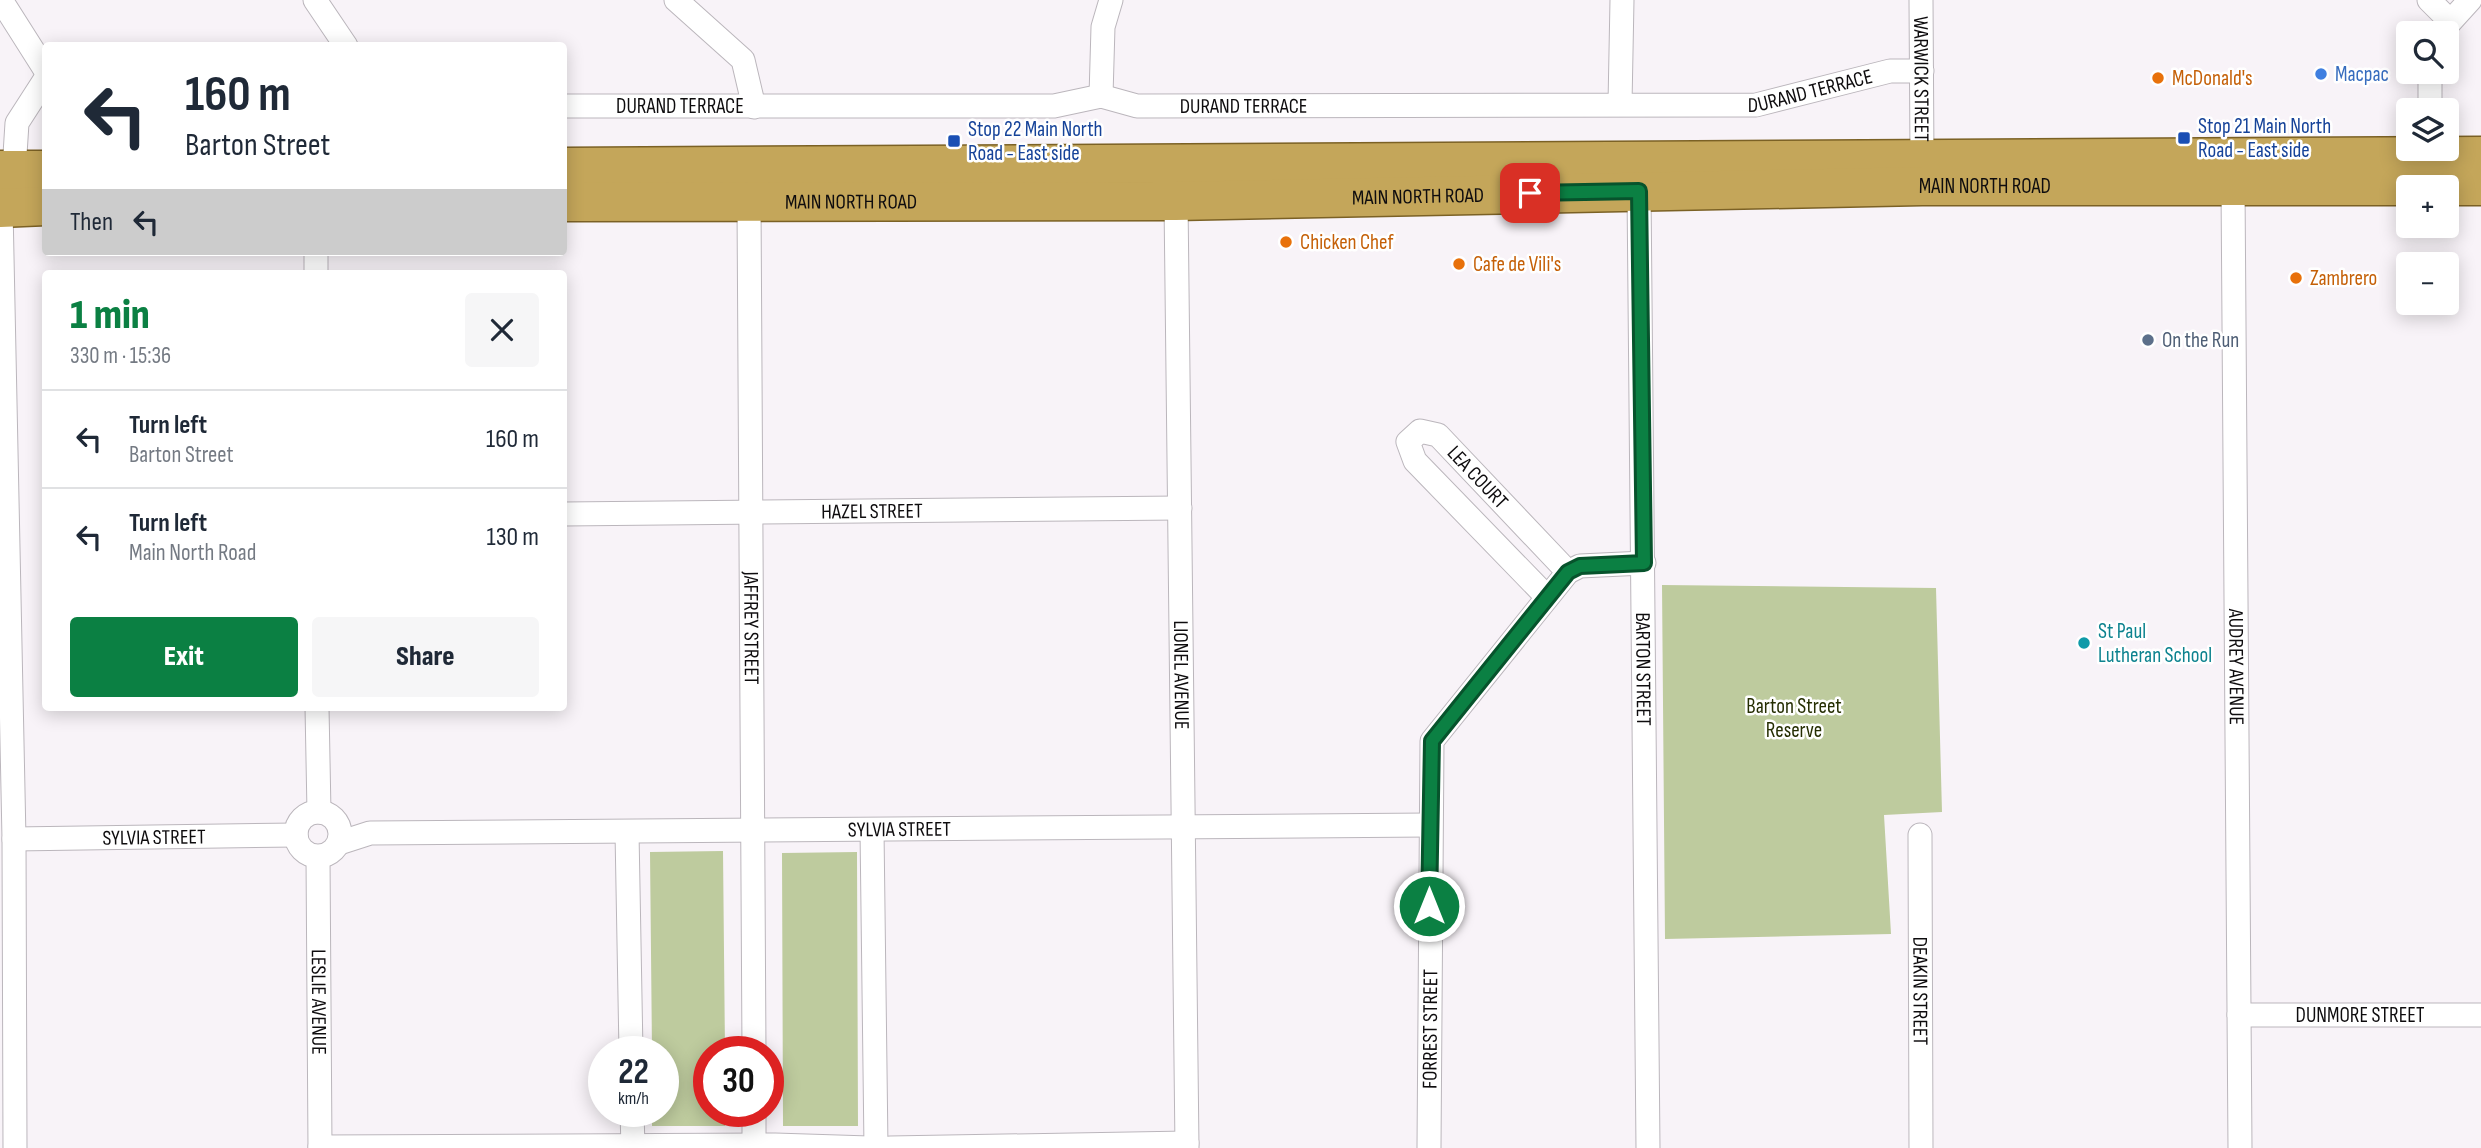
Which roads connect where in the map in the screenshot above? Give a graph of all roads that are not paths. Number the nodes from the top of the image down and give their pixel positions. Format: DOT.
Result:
graph roads {
  1 [pos="1,0"];
  2 [pos="315,0"];
  3 [pos="676,0"];
  4 [pos="1111,0"];
  5 [pos="1622,0"];
  6 [pos="1921,0"];
  7 [pos="2429,0"];
  8 [pos="2470,0"];
  9 [pos="2441,21"];
  10 [pos="2451,21"];
  11 [pos="343,42"];
  12 [pos="42,65"];
  13 [pos="1922,71"];
  14 [pos="42,84"];
  15 [pos="1101,96"];
  16 [pos="1620,104"];
  17 [pos="567,106"];
  18 [pos="754,107"];
  19 [pos="2481,156"];
  20 [pos="2429,164"];
  21 [pos="749,166"];
  22 [pos="567,167"];
  23 [pos="20,170"];
  24 [pos="2233,171"];
  25 [pos="1922,172"];
  26 [pos="2481,186"];
  27 [pos="1639,191"];
  28 [pos="1176,201"];
  29 [pos="567,202"];
  30 [pos="749,203"];
  31 [pos="42,206"];
  32 [pos="1,208"];
  33 [pos="1180,508"];
  34 [pos="751,512"];
  35 [pos="567,514"];
  36 [pos="1644,563"];
  37 [pos="1568,572"];
  38 [pos="1546,596"];
  39 [pos="317,711"];
  40 [pos="1429,825"];
  41 [pos="331,826"];
  42 [pos="1185,829"];
  43 [pos="872,830"];
  44 [pos="627,832"];
  45 [pos="754,832"];
  46 [pos="296,835"];
  47 [pos="1920,835"];
  48 [pos="14,839"];
  49 [pos="318,857"];
  50 [pos="2239,1015"];
  51 [pos="2481,1015"];
  52 [pos="631,1036"];
  53 [pos="754,1036"];
  54 [pos="632,1127"];
  55 [pos="754,1127"];
  56 [pos="1187,1146"];
  57 [pos="754,1147"];
  58 [pos="15,1148"];
  59 [pos="320,1148"];
  60 [pos="633,1148"];
  61 [pos="869,1148"];
  62 [pos="876,1148"];
  63 [pos="890,1148"];
  64 [pos="1429,1148"];
  65 [pos="1647,1148"];
  66 [pos="1921,1148"];
  67 [pos="2240,1148"];
  1 -- 12 [label="street"];
  2 -- 11 [label="street"];
  3 -- 18 [label="street"];
  4 -- 15 [label="street"];
  5 -- 16 [label="street"];
  6 -- 13 [label="street, WARWICK STREET"];
  7 -- 9 [label="street"];
  8 -- 10 [label="street"];
  13 -- 16 [label="street, DURAND TERRACE"];
  13 -- 25 [label="street, WARWICK STREET"];
  14 -- 23 [label="street"];
  15 -- 16 [label="street, DURAND TERRACE"];
  15 -- 18 [label="street, DURAND TERRACE"];
  17 -- 18 [label="street, DURAND TERRACE"];
  19 -- 20 [label="highway, MAIN NORTH ROAD"];
  20 -- 24 [label="highway, MAIN NORTH ROAD"];
  20 -- 26 [label="highway, MAIN NORTH ROAD"];
  21 -- 22 [label="highway, MAIN NORTH ROAD"];
  21 -- 25 [label="highway, MAIN NORTH ROAD"];
  21 -- 30 [label="highway"];
  24 -- 25 [label="highway, MAIN NORTH ROAD"];
  24 -- 50 [label="street, AUDREY AVENUE"];
  25 -- 27 [label="highway, MAIN NORTH ROAD"];
  27 -- 28 [label="highway, MAIN NORTH ROAD"];
  27 -- 36 [label="street, BARTON STREET"];
  28 -- 30 [label="highway, MAIN NORTH ROAD"];
  28 -- 33 [label="street, LIONEL AVENUE"];
  29 -- 30 [label="highway, MAIN NORTH ROAD"];
  30 -- 34 [label="street, JAFFREY STREET"];
  31 -- 32 [label="highway"];
  32 -- 48 [label="street"];
  33 -- 34 [label="street, HAZEL STREET"];
  33 -- 42 [label="street, LIONEL AVENUE"];
  34 -- 35 [label="street, HAZEL STREET"];
  34 -- 45 [label="street, JAFFREY STREET"];
  36 -- 37 [label="street"];
  36 -- 65 [label="street, BARTON STREET"];
  37 -- 38 [label="street, FORREST STREET"];
  37 -- 38 [label="street, LEA COURT"];
  38 -- 40 [label="street, FORREST STREET"];
  39 -- 41 [label="street"];
  40 -- 42 [label="street, SYLVIA STREET"];
  40 -- 64 [label="street, FORREST STREET"];
  41 -- 44 [label="street, SYLVIA STREET"];
  41 -- 46 [label="street"];
  41 -- 49 [label="street"];
  42 -- 43 [label="street, SYLVIA STREET"];
  42 -- 56 [label="street, LIONEL AVENUE"];
  43 -- 45 [label="street, SYLVIA STREET"];
  43 -- 62 [label="street"];
  44 -- 45 [label="street, SYLVIA STREET"];
  44 -- 52 [label="street"];
  45 -- 53 [label="street, JAFFREY STREET"];
  46 -- 48 [label="street, SYLVIA STREET"];
  46 -- 49 [label="street"];
  47 -- 66 [label="street, DEAKIN STREET"];
  48 -- 58 [label="street"];
  49 -- 59 [label="street, LESLIE AVENUE"];
  50 -- 51 [label="street, DUNMORE STREET"];
  50 -- 67 [label="street, AUDREY AVENUE"];
  54 -- 60 [label="street"];
  55 -- 57 [label="street"];
  56 -- 63 [label="street"];
  57 -- 60 [label="street"];
  57 -- 61 [label="street"];
  59 -- 60 [label="street"];
}
